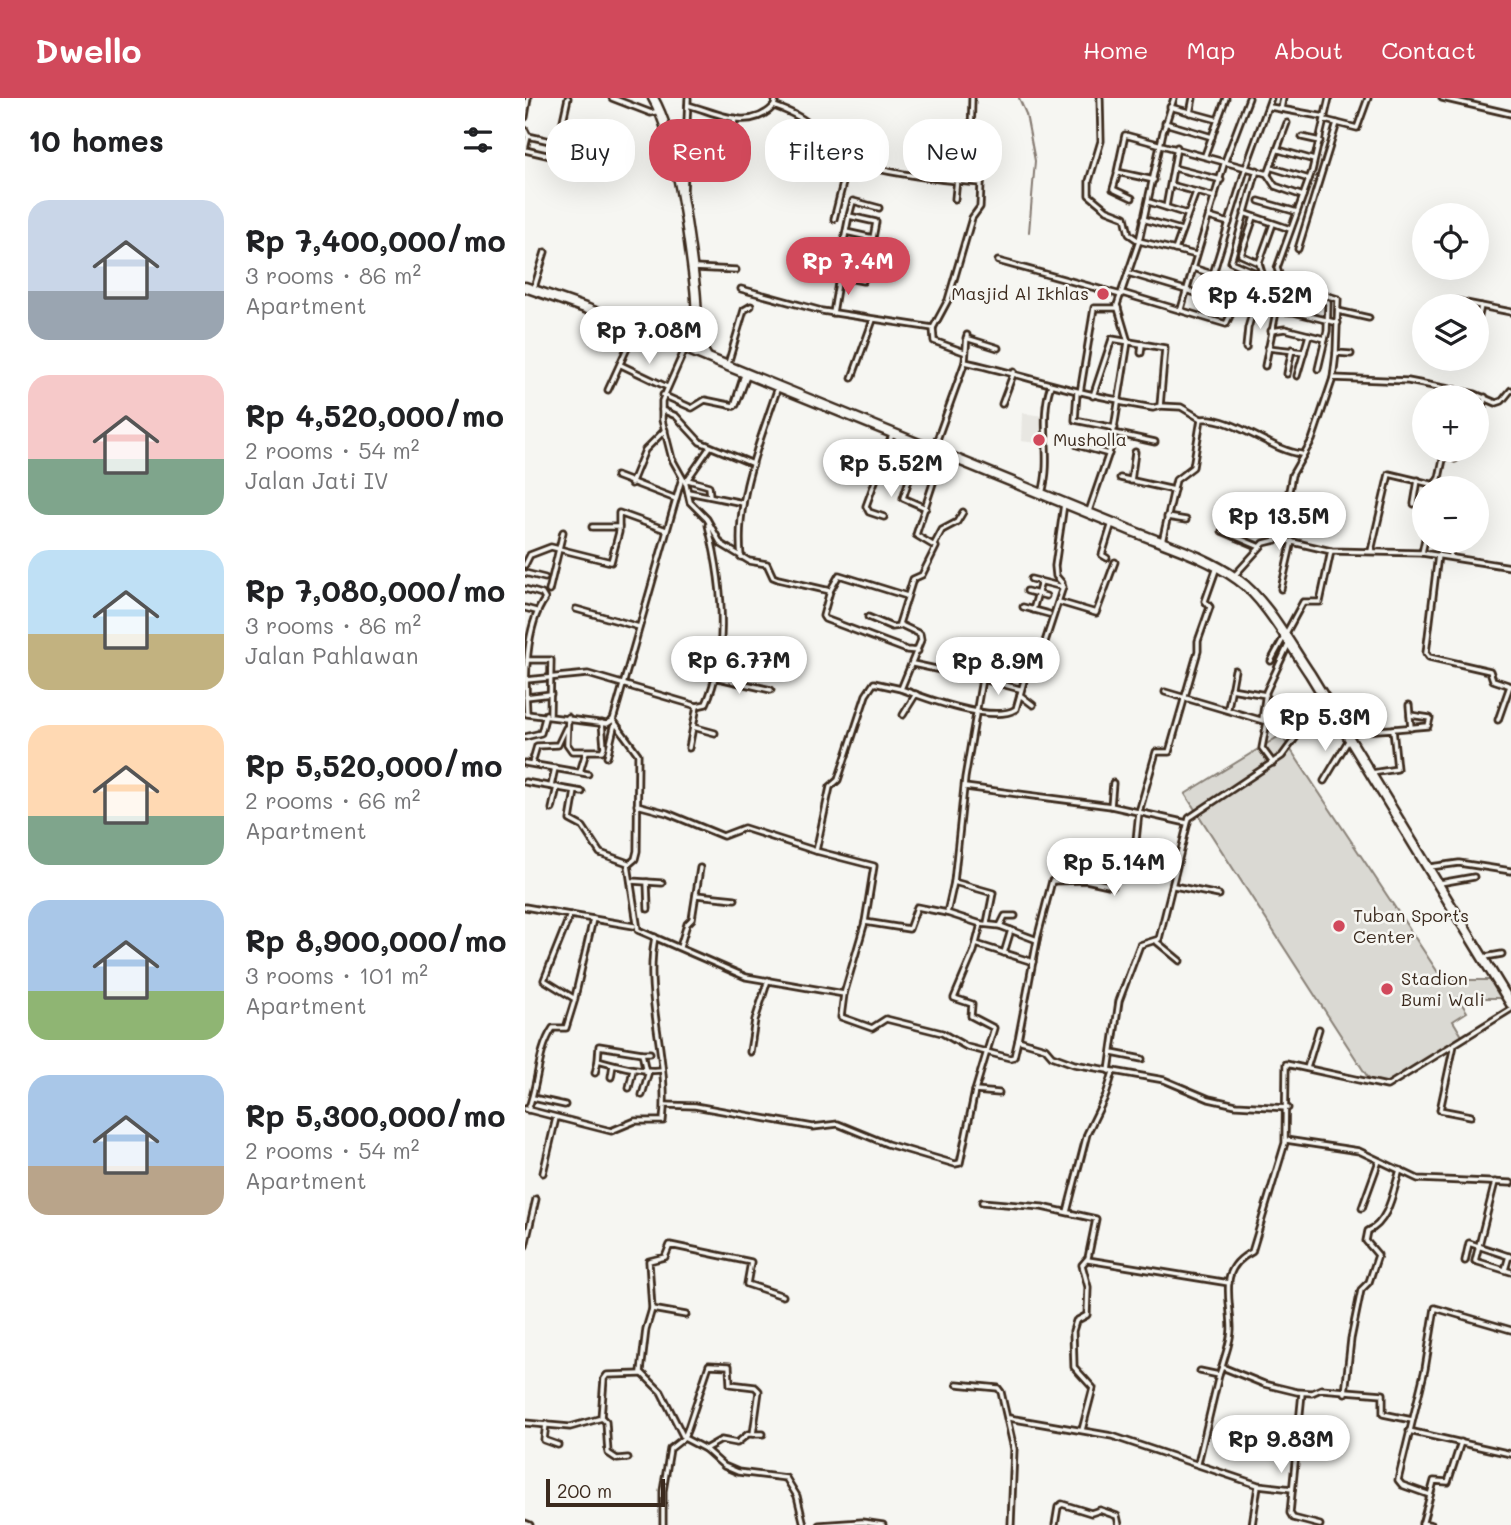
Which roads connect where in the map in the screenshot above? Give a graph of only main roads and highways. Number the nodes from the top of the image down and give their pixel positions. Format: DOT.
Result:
graph roads {
  1 [pos="653,98"];
  2 [pos="529,288"];
  3 [pos="697,318"];
  4 [pos="675,345"];
  5 [pos="708,359"];
  6 [pos="1511,1006"];
  1 -- 3 [label="highway"];
  2 -- 4 [label="highway"];
  3 -- 4 [label="highway"];
  3 -- 5 [label="highway"];
  4 -- 5 [label="highway"];
  5 -- 6 [label="highway"];
}
